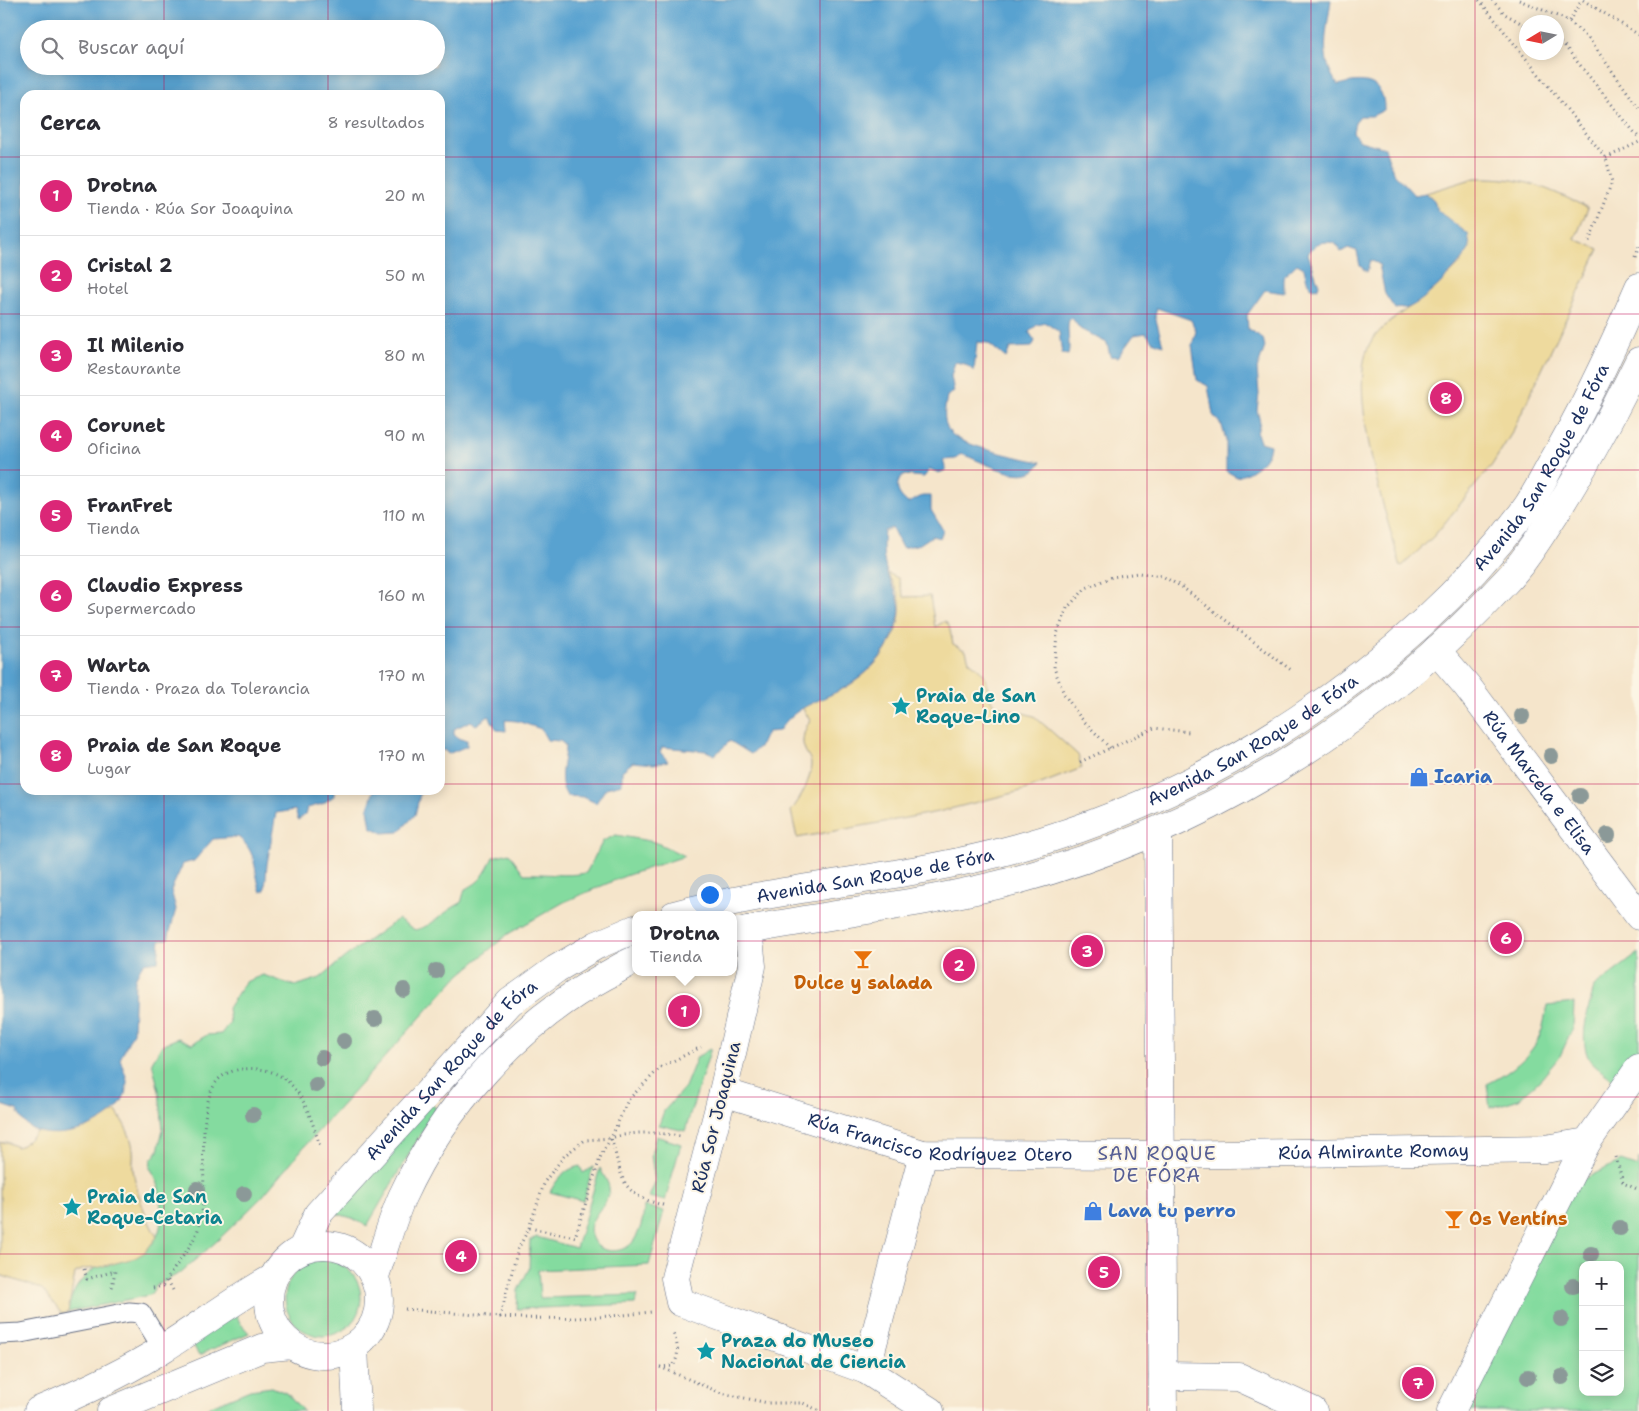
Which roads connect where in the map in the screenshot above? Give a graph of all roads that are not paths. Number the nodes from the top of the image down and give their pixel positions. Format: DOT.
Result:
graph roads {
  1 [pos="1639,287"];
  2 [pos="1639,361"];
  3 [pos="1436,650"];
  4 [pos="1158,831"];
  5 [pos="689,911"];
  6 [pos="1639,916"];
  7 [pos="632,930"];
  8 [pos="740,931"];
  9 [pos="632,962"];
  10 [pos="1639,1068"];
  11 [pos="723,1092"];
  12 [pos="1587,1142"];
  13 [pos="923,1154"];
  14 [pos="1160,1156"];
  15 [pos="302,1249"];
  16 [pos="375,1276"];
  17 [pos="273,1278"];
  18 [pos="0,1334"];
  19 [pos="292,1345"];
  20 [pos="354,1347"];
  21 [pos="163,1349"];
  22 [pos="866,1370"];
  23 [pos="1163,1376"];
  24 [pos="38,1411"];
  25 [pos="111,1411"];
  26 [pos="357,1411"];
  27 [pos="930,1411"];
  28 [pos="1164,1411"];
  29 [pos="1313,1411"];
  30 [pos="1452,1411"];
  1 -- 5 [label="street, Avenida San Roque de Fóra"];
  2 -- 3 [label="street, Avenida San Roque de Fóra"];
  3 -- 4 [label="street, Avenida San Roque de Fóra"];
  3 -- 6 [label="street, Rúa Marcela e Elisa"];
  4 -- 8 [label="street, Avenida San Roque de Fóra"];
  4 -- 14 [label="street"];
  7 -- 15 [label="street, Avenida San Roque de Fóra"];
  8 -- 11 [label="street, Rúa Sor Joaquina"];
  9 -- 16 [label="street, Avenida San Roque de Fóra"];
  10 -- 12 [label="street"];
  11 -- 13 [label="street, Rúa Francisco Rodríguez Otero"];
  11 -- 22 [label="street, Rúa Sor Joaquina"];
  12 -- 14 [label="street, Rúa Almirante Romay"];
  12 -- 30 [label="street"];
  13 -- 14 [label="street, Rúa Francisco Rodríguez Otero"];
  13 -- 22 [label="street"];
  14 -- 23 [label="street"];
  15 -- 16 [label="street"];
  15 -- 17 [label="street"];
  16 -- 20 [label="street"];
  17 -- 19 [label="street"];
  17 -- 21 [label="street"];
  18 -- 21 [label="lane"];
  19 -- 20 [label="street"];
  19 -- 25 [label="street"];
  20 -- 26 [label="street"];
  21 -- 24 [label="street"];
  22 -- 27 [label="street"];
  23 -- 28 [label="street"];
  23 -- 29 [label="street"];
}
